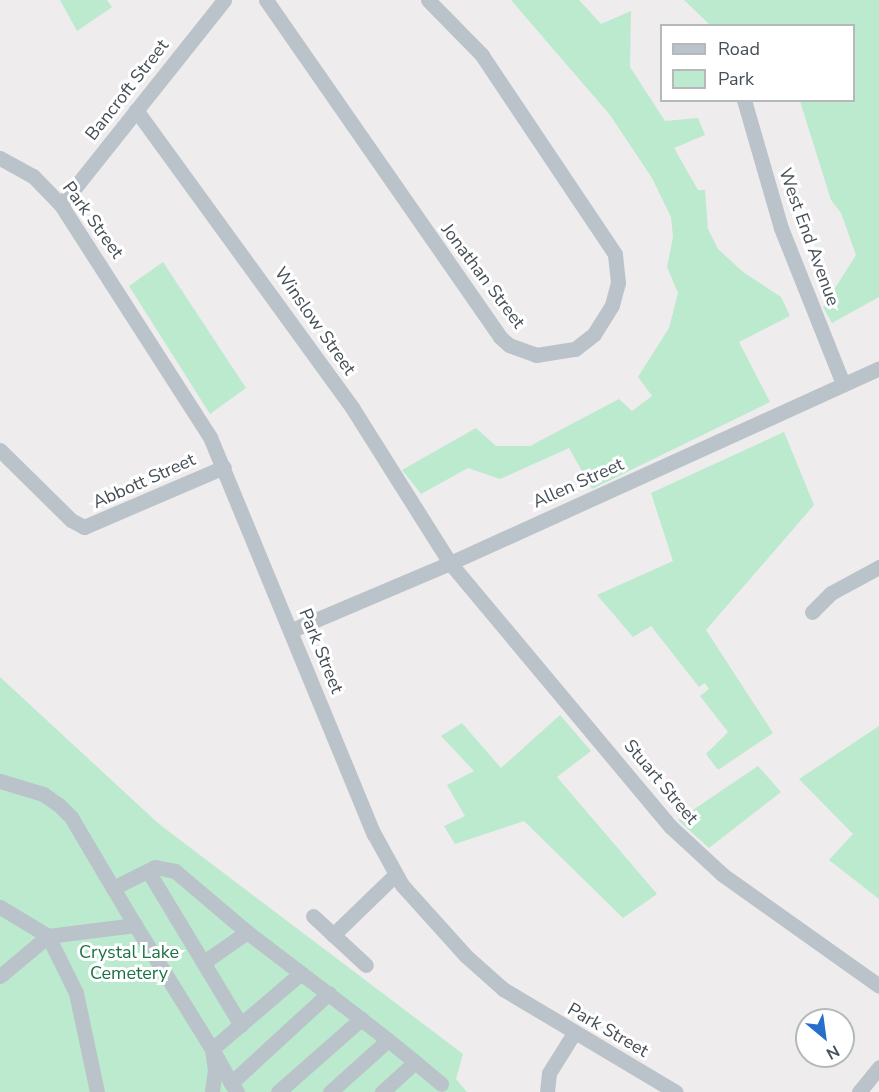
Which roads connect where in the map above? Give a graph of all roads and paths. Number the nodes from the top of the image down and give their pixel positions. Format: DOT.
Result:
graph roads {
  1 [pos="224,0"];
  2 [pos="266,0"];
  3 [pos="428,0"];
  4 [pos="745,102"];
  5 [pos="136,110"];
  6 [pos="0,158"];
  7 [pos="61,205"];
  8 [pos="879,368"];
  9 [pos="843,384"];
  10 [pos="0,450"];
  11 [pos="224,467"];
  12 [pos="450,563"];
  13 [pos="879,567"];
  14 [pos="812,612"];
  15 [pos="292,630"];
  16 [pos="0,781"];
  17 [pos="148,871"];
  18 [pos="395,875"];
  19 [pos="112,888"];
  20 [pos="0,907"];
  21 [pos="313,916"];
  22 [pos="135,925"];
  23 [pos="247,932"];
  24 [pos="333,934"];
  25 [pos="48,936"];
  26 [pos="204,962"];
  27 [pos="366,965"];
  28 [pos="301,973"];
  29 [pos="0,976"];
  30 [pos="879,986"];
  31 [pos="329,993"];
  32 [pos="361,1019"];
  33 [pos="241,1025"];
  34 [pos="574,1033"];
  35 [pos="388,1040"];
  36 [pos="212,1049"];
  37 [pos="415,1062"];
  38 [pos="879,1067"];
  39 [pos="234,1087"];
  40 [pos="441,1090"];
  41 [pos="97,1092"];
  42 [pos="212,1092"];
  43 [pos="278,1092"];
  44 [pos="330,1092"];
  45 [pos="382,1092"];
  46 [pos="547,1092"];
  47 [pos="676,1092"];
  48 [pos="859,1092"];
  1 -- 5 [label="street, Bancroft Street"];
  2 -- 3 [label="street, Jonathan Street"];
  4 -- 9 [label="street, West End Avenue"];
  5 -- 7 [label="street, Bancroft Street"];
  5 -- 12 [label="street, Winslow Street"];
  6 -- 7 [label="street, Park Street"];
  7 -- 11 [label="street, Park Street"];
  8 -- 9 [label="street, Allen Street"];
  9 -- 12 [label="street, Allen Street"];
  10 -- 11 [label="street, Abbott Street"];
  11 -- 15 [label="street, Park Street"];
  12 -- 15 [label="street, Allen Street"];
  12 -- 30 [label="street, Stuart Street"];
  13 -- 14 [label="street"];
  15 -- 18 [label="street, Park Street"];
  16 -- 19 [label="street"];
  17 -- 19 [label="street"];
  17 -- 23 [label="street"];
  17 -- 26 [label="street"];
  18 -- 24 [label="street"];
  18 -- 34 [label="street, Park Street"];
  19 -- 22 [label="street"];
  20 -- 25 [label="street"];
  21 -- 24 [label="street"];
  22 -- 25 [label="street"];
  22 -- 36 [label="street"];
  23 -- 26 [label="street"];
  23 -- 28 [label="street"];
  24 -- 27 [label="street"];
  25 -- 29 [label="street"];
  25 -- 41 [label="street"];
  26 -- 33 [label="street"];
  28 -- 31 [label="street"];
  28 -- 33 [label="street"];
  31 -- 32 [label="street"];
  31 -- 39 [label="street"];
  32 -- 35 [label="street"];
  32 -- 43 [label="street"];
  33 -- 36 [label="street"];
  34 -- 46 [label="street"];
  34 -- 47 [label="street, Park Street"];
  35 -- 37 [label="street"];
  35 -- 44 [label="street"];
  36 -- 39 [label="street"];
  36 -- 42 [label="street"];
  37 -- 40 [label="street"];
  37 -- 45 [label="street"];
  38 -- 48 [label="street"];
}
